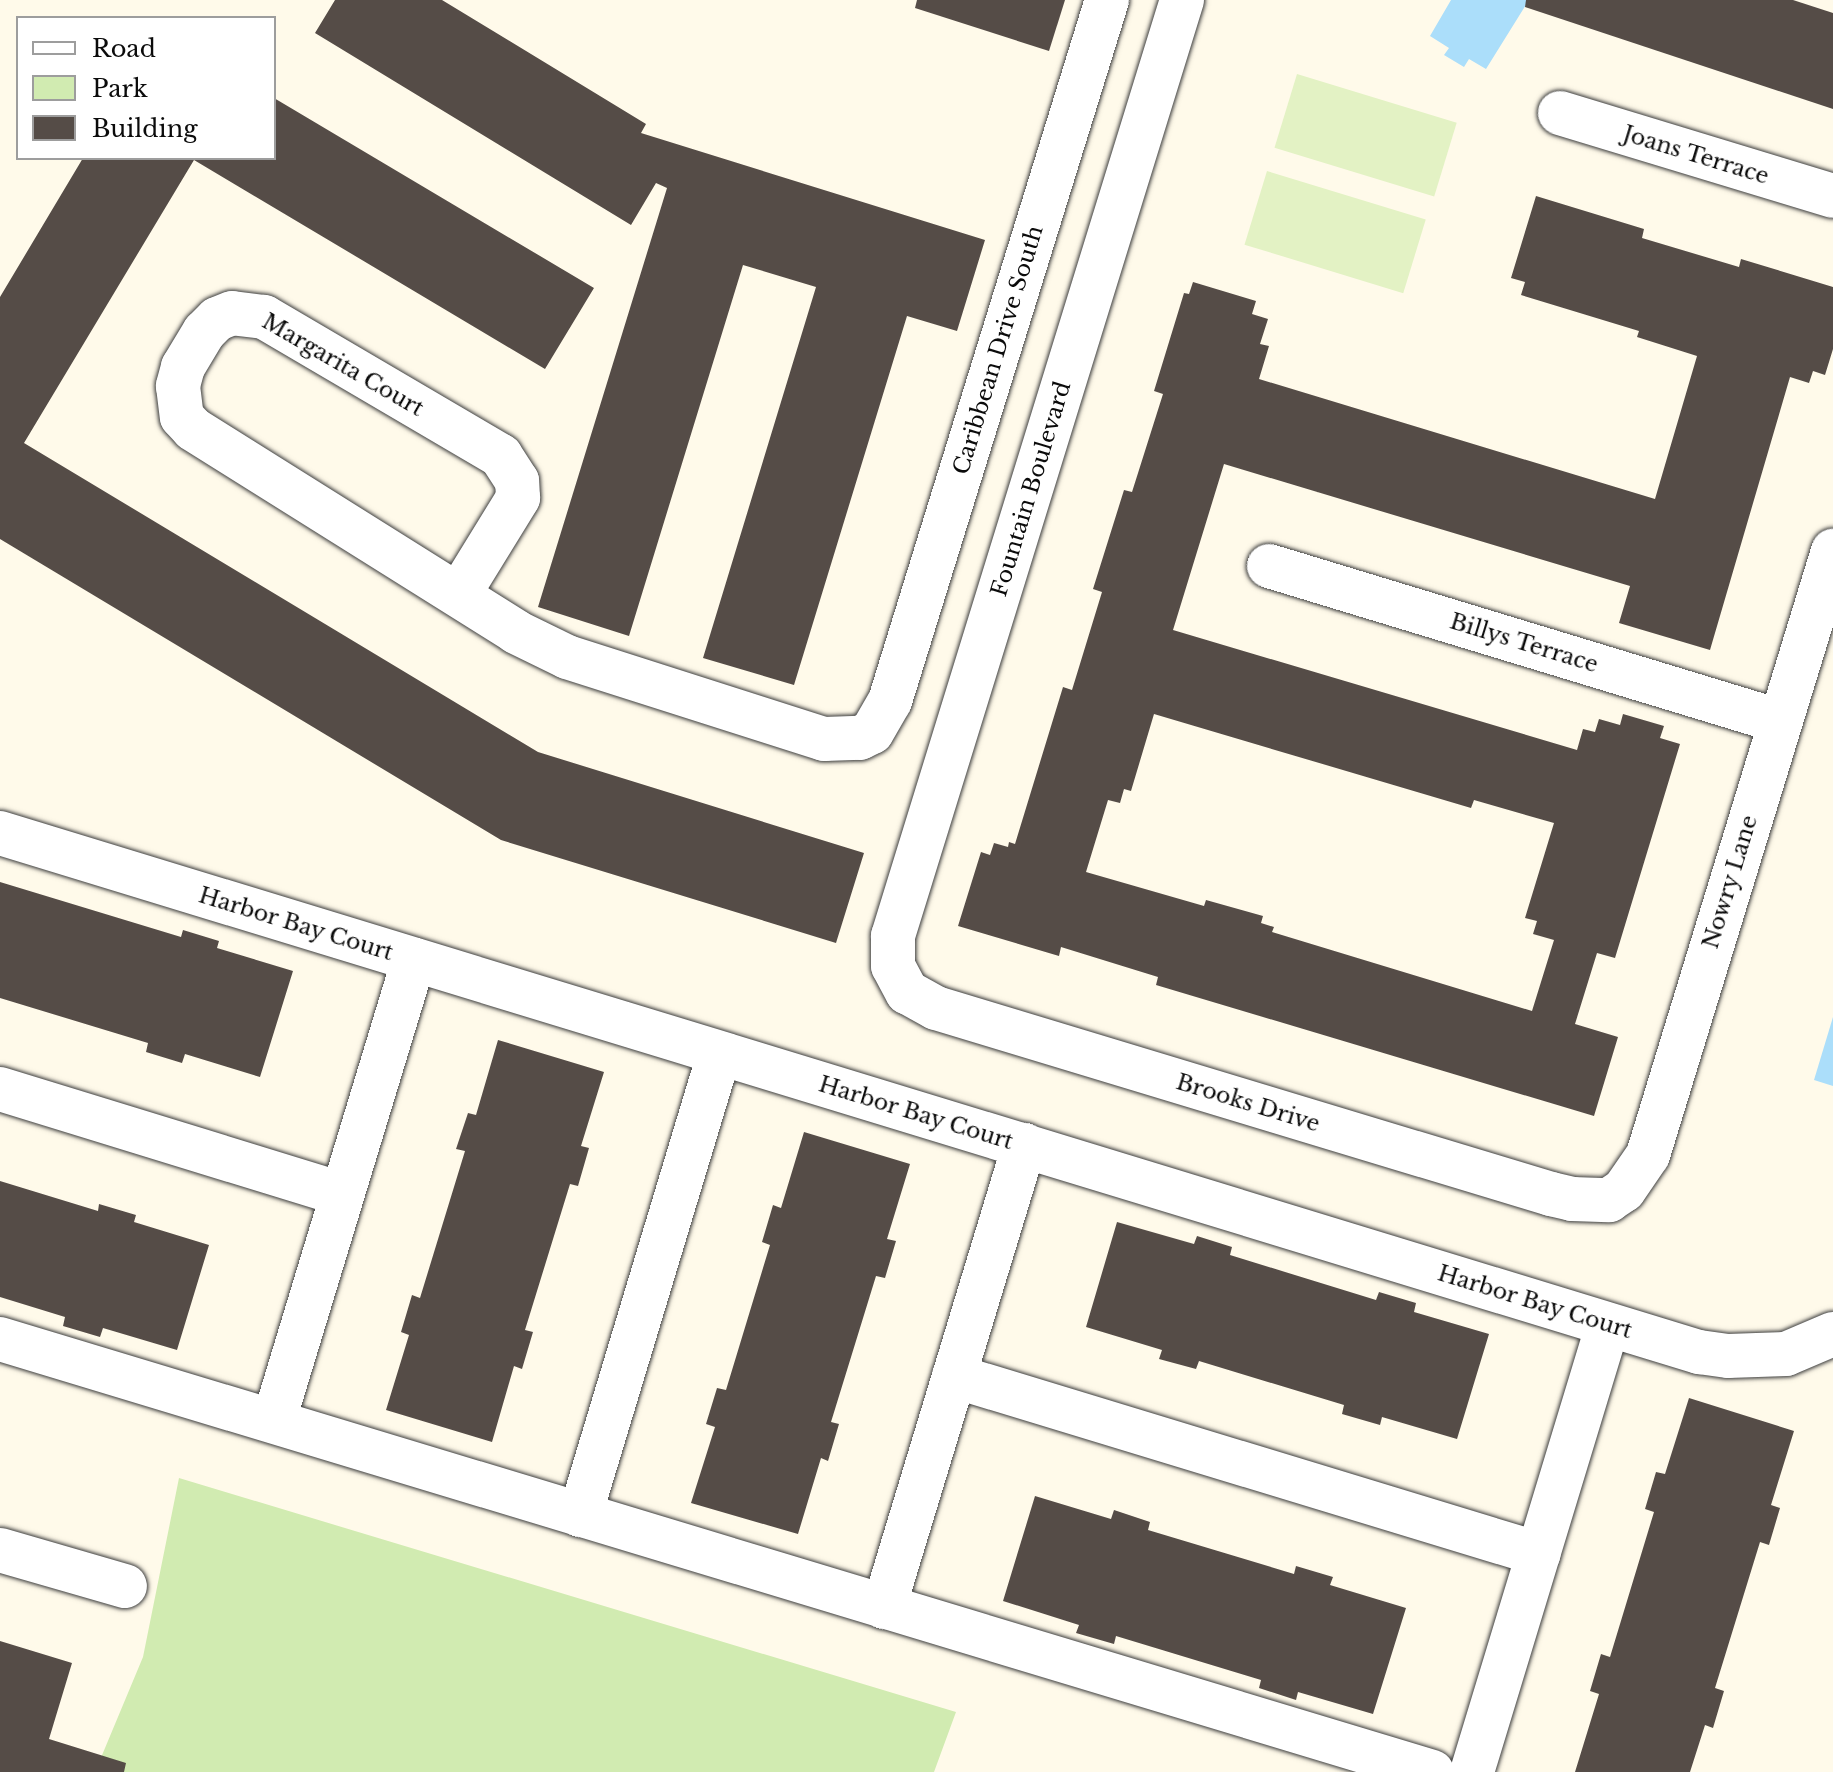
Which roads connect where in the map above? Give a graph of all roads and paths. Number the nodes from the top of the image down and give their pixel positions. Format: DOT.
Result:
graph roads {
  1 [pos="1107,0"];
  2 [pos="1182,0"];
  3 [pos="1560,113"];
  4 [pos="1833,196"];
  5 [pos="1833,551"];
  6 [pos="1269,566"];
  7 [pos="459,594"];
  8 [pos="890,701"];
  9 [pos="1779,721"];
  10 [pos="0,833"];
  11 [pos="414,960"];
  12 [pos="898,980"];
  13 [pos="719,1054"];
  14 [pos="0,1089"];
  15 [pos="1024,1145"];
  16 [pos="342,1194"];
  17 [pos="1609,1200"];
  18 [pos="1608,1325"];
  19 [pos="1833,1334"];
  20 [pos="0,1339"];
  21 [pos="954,1376"];
  22 [pos="274,1420"];
  23 [pos="580,1515"];
  24 [pos="0,1550"];
  25 [pos="1539,1554"];
  26 [pos="125,1586"];
  27 [pos="884,1607"];
  28 [pos="1432,1772"];
  29 [pos="1472,1772"];
  1 -- 8 [label="lane, Caribbean Drive South"];
  2 -- 12 [label="lane, Fountain Boulevard"];
  3 -- 4 [label="lane, Joans Terrace"];
  5 -- 9 [label="lane, Nowry Lane"];
  6 -- 9 [label="lane, Billys Terrace"];
  7 -- 7 [label="lane, Margarita Court"];
  7 -- 8 [label="lane, Margarita Court"];
  9 -- 17 [label="lane, Nowry Lane"];
  10 -- 11 [label="lane, Harbor Bay Court"];
  11 -- 13 [label="lane, Harbor Bay Court"];
  11 -- 16 [label="lane"];
  12 -- 17 [label="lane, Brooks Drive"];
  13 -- 15 [label="lane, Harbor Bay Court"];
  13 -- 23 [label="lane"];
  14 -- 16 [label="lane"];
  15 -- 18 [label="lane, Harbor Bay Court"];
  15 -- 21 [label="lane"];
  16 -- 22 [label="lane"];
  18 -- 19 [label="lane, Harbor Bay Court"];
  18 -- 25 [label="lane"];
  20 -- 22 [label="lane"];
  21 -- 25 [label="lane"];
  21 -- 27 [label="lane"];
  22 -- 23 [label="lane"];
  23 -- 27 [label="lane"];
  24 -- 26 [label="lane"];
  25 -- 29 [label="lane"];
  27 -- 28 [label="lane"];
}
